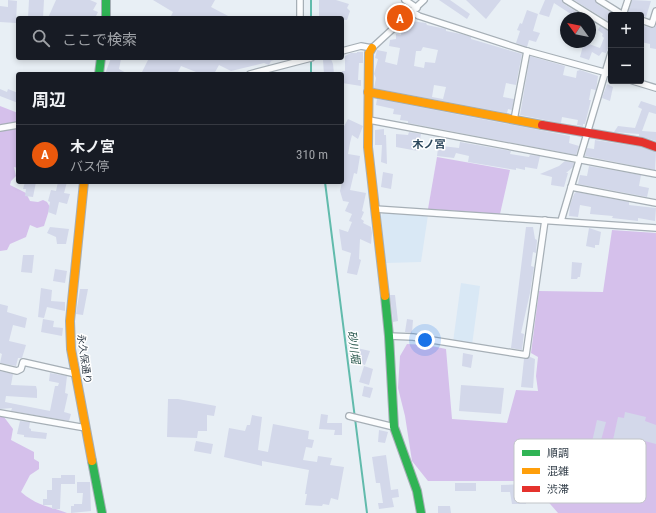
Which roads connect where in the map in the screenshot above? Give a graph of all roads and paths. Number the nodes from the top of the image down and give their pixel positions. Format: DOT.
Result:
graph roads {
  1 [pos="106,0"];
  2 [pos="300,0"];
  3 [pos="405,0"];
  4 [pos="424,0"];
  5 [pos="566,0"];
  6 [pos="599,0"];
  7 [pos="628,0"];
  8 [pos="414,10"];
  9 [pos="656,11"];
  10 [pos="618,12"];
  11 [pos="624,12"];
  12 [pos="106,16"];
  13 [pos="300,16"];
  14 [pos="644,21"];
  15 [pos="608,26"];
  16 [pos="372,48"];
  17 [pos="344,50"];
  18 [pos="526,50"];
  19 [pos="101,60"];
  20 [pos="301,60"];
  21 [pos="608,62"];
  22 [pos="99,72"];
  23 [pos="257,72"];
  24 [pos="605,72"];
  25 [pos="608,73"];
  26 [pos="643,84"];
  27 [pos="656,88"];
  28 [pos="368,92"];
  29 [pos="368,120"];
  30 [pos="514,120"];
  31 [pos="16,125"];
  32 [pos="0,128"];
  33 [pos="587,133"];
  34 [pos="656,147"];
  35 [pos="579,160"];
  36 [pos="656,174"];
  37 [pos="84,184"];
  38 [pos="571,187"];
  39 [pos="656,203"];
  40 [pos="375,209"];
  41 [pos="545,220"];
  42 [pos="561,221"];
  43 [pos="656,228"];
  44 [pos="388,336"];
  45 [pos="0,367"];
  46 [pos="76,374"];
  47 [pos="0,413"];
  48 [pos="349,416"];
  49 [pos="394,427"];
  50 [pos="86,428"];
  51 [pos="102,513"];
  52 [pos="421,513"];
  1 -- 12 [label="street"];
  2 -- 13 [label="street"];
  3 -- 8 [label="street"];
  4 -- 8 [label="street"];
  5 -- 15 [label="street"];
  6 -- 10 [label="street"];
  7 -- 11 [label="street"];
  8 -- 16 [label="street"];
  8 -- 18 [label="street"];
  9 -- 14 [label="street"];
  16 -- 17 [label="street"];
  16 -- 28 [label="street"];
  18 -- 24 [label="street"];
  18 -- 30 [label="street"];
  19 -- 22 [label="street"];
  20 -- 23 [label="street"];
  21 -- 24 [label="street"];
  24 -- 25 [label="street"];
  24 -- 33 [label="street"];
  26 -- 27 [label="street"];
  28 -- 29 [label="street"];
  28 -- 30 [label="street"];
  29 -- 35 [label="street"];
  29 -- 40 [label="street"];
  30 -- 33 [label="street"];
  31 -- 32 [label="street"];
  33 -- 34 [label="street"];
  33 -- 35 [label="street"];
  35 -- 36 [label="street"];
  35 -- 38 [label="street"];
  37 -- 46 [label="street, 永久保通り"];
  38 -- 39 [label="street"];
  38 -- 42 [label="street"];
  40 -- 41 [label="street"];
  40 -- 44 [label="street"];
  41 -- 42 [label="street"];
  41 -- 44 [label="street"];
  42 -- 43 [label="street"];
  44 -- 49 [label="street"];
  45 -- 46 [label="street"];
  46 -- 50 [label="street, 永久保通り"];
  47 -- 50 [label="street"];
  48 -- 49 [label="street"];
  49 -- 52 [label="street"];
  50 -- 51 [label="street, 永久保通り"];
}
